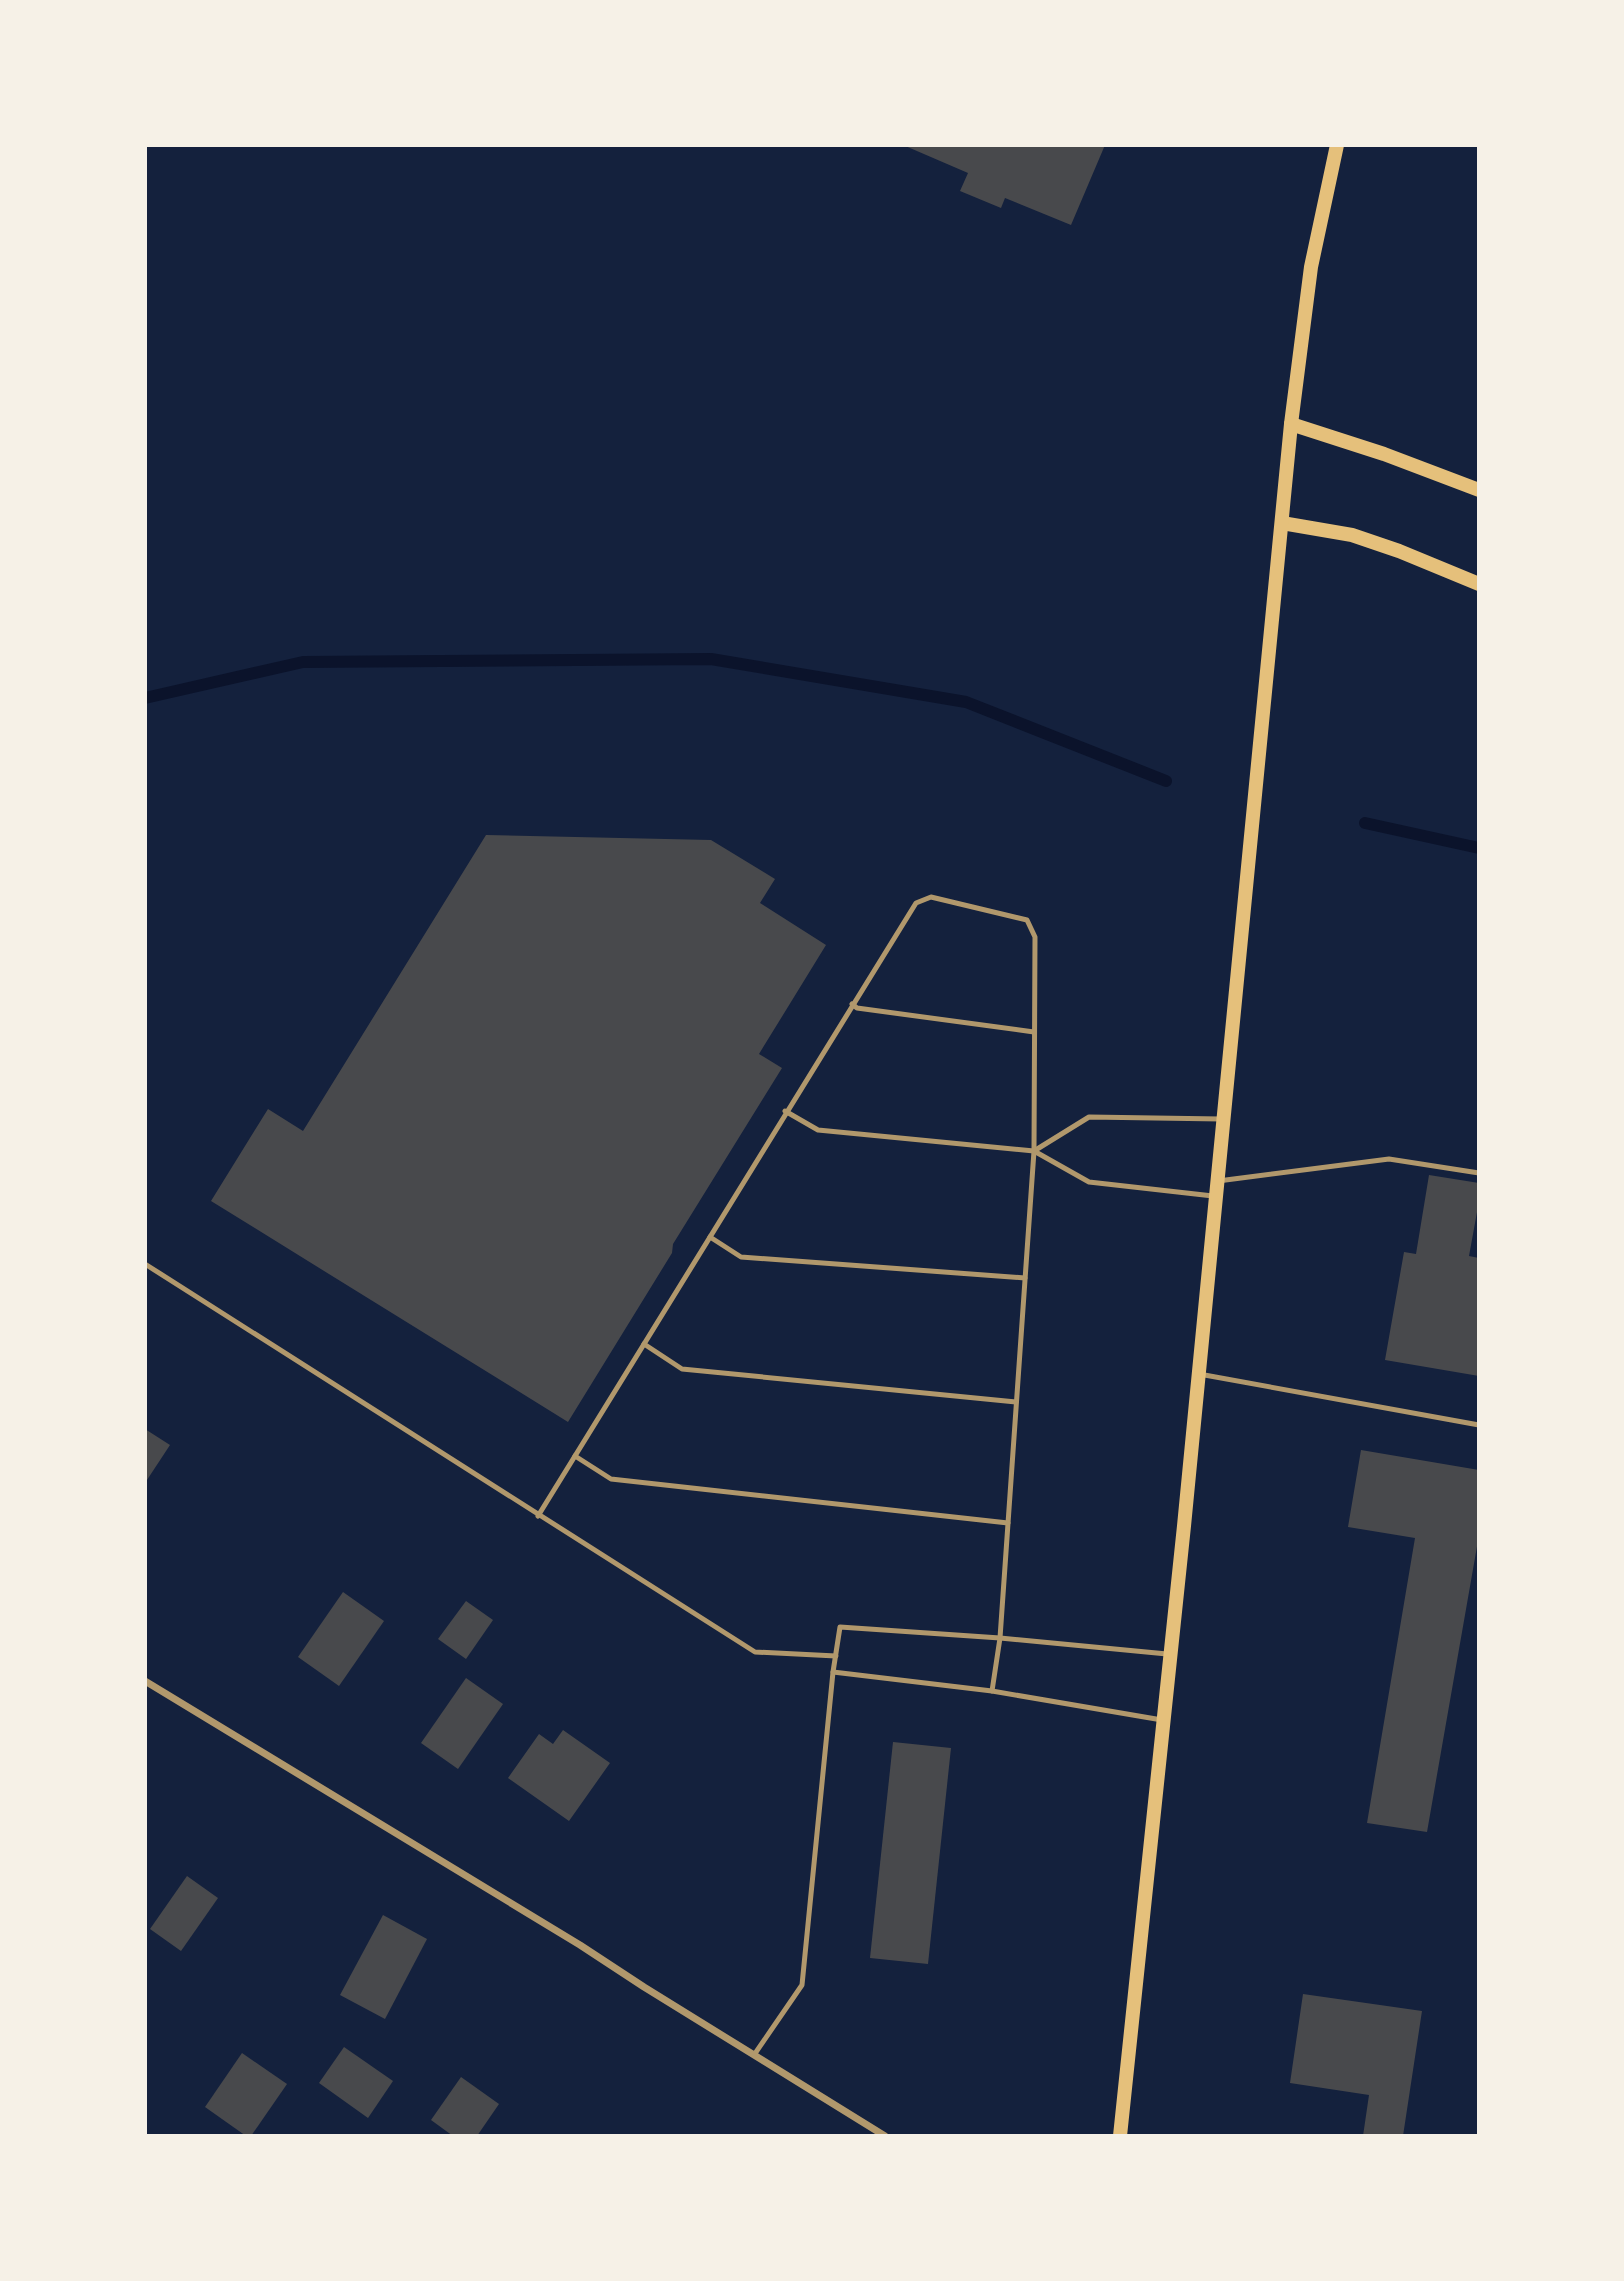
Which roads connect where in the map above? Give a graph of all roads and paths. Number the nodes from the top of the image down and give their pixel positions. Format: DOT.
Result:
graph roads {
  1 [pos="1337,145"];
  2 [pos="1291,424"];
  3 [pos="1479,490"];
  4 [pos="1282,523"];
  5 [pos="1479,584"];
  6 [pos="852,1004"];
  7 [pos="1034,1032"];
  8 [pos="786,1111"];
  9 [pos="1224,1119"];
  10 [pos="1034,1151"];
  11 [pos="1479,1173"];
  12 [pos="1218,1181"];
  13 [pos="1216,1196"];
  14 [pos="710,1237"];
  15 [pos="145,1264"];
  16 [pos="1025,1279"];
  17 [pos="644,1344"];
  18 [pos="1199,1374"];
  19 [pos="1016,1402"];
  20 [pos="1479,1425"];
  21 [pos="575,1456"];
  22 [pos="538,1516"];
  23 [pos="1008,1523"];
  24 [pos="1000,1638"];
  25 [pos="1171,1655"];
  26 [pos="836,1656"];
  27 [pos="833,1672"];
  28 [pos="145,1681"];
  29 [pos="992,1691"];
  30 [pos="1164,1721"];
  31 [pos="754,2055"];
  32 [pos="886,2136"];
  33 [pos="1120,2136"];
  1 -- 2 [label="main road"];
  2 -- 3 [label="main road"];
  2 -- 4 [label="main road"];
  4 -- 5 [label="main road"];
  4 -- 9 [label="main road"];
  6 -- 7 [label="lane"];
  6 -- 7 [label="lane"];
  6 -- 8 [label="lane"];
  7 -- 10 [label="lane"];
  8 -- 10 [label="lane"];
  8 -- 14 [label="lane"];
  9 -- 10 [label="lane"];
  9 -- 12 [label="main road"];
  10 -- 13 [label="lane"];
  10 -- 16 [label="lane"];
  11 -- 12 [label="lane"];
  12 -- 13 [label="main road"];
  13 -- 18 [label="main road"];
  14 -- 16 [label="lane"];
  14 -- 17 [label="lane"];
  15 -- 22 [label="lane"];
  16 -- 19 [label="lane"];
  17 -- 19 [label="lane"];
  17 -- 21 [label="lane"];
  18 -- 20 [label="lane"];
  18 -- 25 [label="main road"];
  19 -- 23 [label="lane"];
  21 -- 22 [label="lane"];
  21 -- 23 [label="lane"];
  22 -- 26 [label="lane"];
  23 -- 24 [label="lane"];
  24 -- 25 [label="lane"];
  24 -- 26 [label="lane"];
  24 -- 29 [label="lane"];
  25 -- 30 [label="main road"];
  26 -- 27 [label="lane"];
  27 -- 29 [label="lane"];
  27 -- 31 [label="lane"];
  28 -- 31 [label="street"];
  29 -- 30 [label="lane"];
  30 -- 33 [label="main road"];
  31 -- 32 [label="street"];
}
